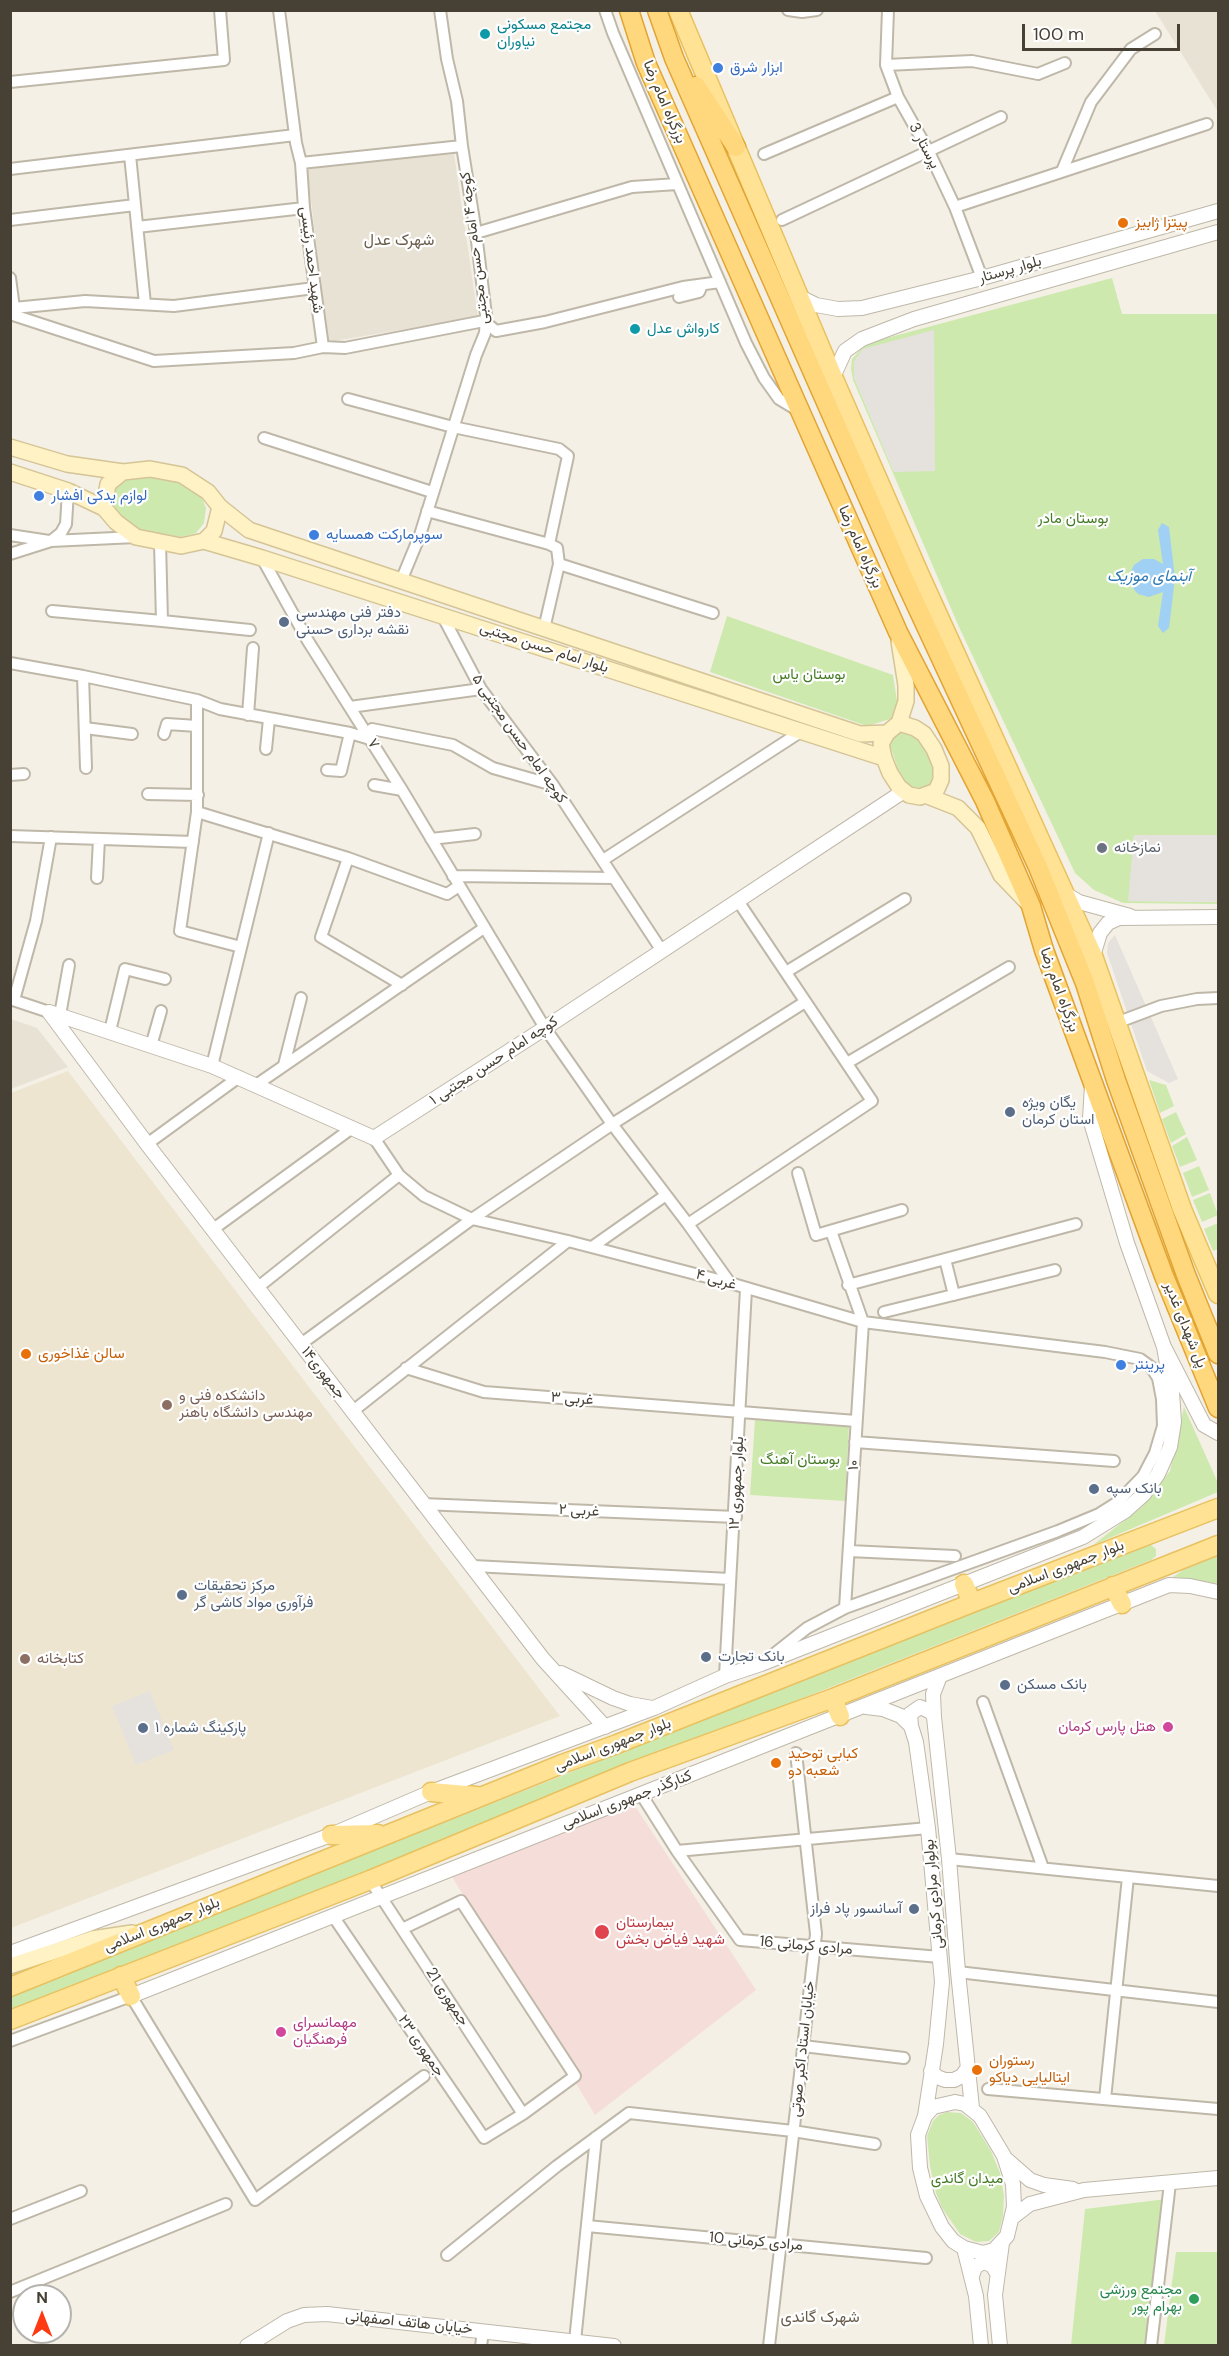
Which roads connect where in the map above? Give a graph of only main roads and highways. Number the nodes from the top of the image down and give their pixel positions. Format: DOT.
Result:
graph roads {
  1 [pos="629,10"];
  2 [pos="657,10"];
  3 [pos="678,10"];
  4 [pos="671,48"];
  5 [pos="736,147"];
  6 [pos="10,447"];
  7 [pos="10,472"];
  8 [pos="123,472"];
  9 [pos="220,507"];
  10 [pos="104,508"];
  11 [pos="204,541"];
  12 [pos="911,576"];
  13 [pos="898,632"];
  14 [pos="893,728"];
  15 [pos="860,734"];
  16 [pos="856,749"];
  17 [pos="884,758"];
  18 [pos="925,795"];
  19 [pos="1038,867"];
  20 [pos="1064,893"];
  21 [pos="1031,906"];
  22 [pos="1186,1275"];
  23 [pos="1164,1276"];
  24 [pos="1218,1294"];
  25 [pos="1218,1354"];
  26 [pos="1218,1408"];
  27 [pos="1218,1508"];
  28 [pos="1218,1545"];
  29 [pos="964,1584"];
  30 [pos="1113,1586"];
  31 [pos="972,1603"];
  32 [pos="1122,1604"];
  33 [pos="833,1698"];
  34 [pos="840,1716"];
  35 [pos="617,1744"];
  36 [pos="630,1772"];
  37 [pos="431,1792"];
  38 [pos="482,1796"];
  39 [pos="389,1834"];
  40 [pos="332,1835"];
  41 [pos="151,1930"];
  42 [pos="10,1966"];
  43 [pos="121,1976"];
  44 [pos="10,1988"];
  45 [pos="131,1996"];
  46 [pos="10,2020"];
  1 -- 13 [label="highway, بزرگراه امام رضا"];
  2 -- 4 [label="highway, بزرگراه امام رضا"];
  3 -- 5 [label="main road"];
  4 -- 5 [label="highway"];
  4 -- 12 [label="highway, بزرگراه امام رضا"];
  5 -- 12 [label="main road"];
  6 -- 8 [label="main road"];
  7 -- 10 [label="main road"];
  8 -- 9 [label="main road"];
  8 -- 10 [label="main road"];
  9 -- 11 [label="main road"];
  9 -- 15 [label="main road, بلوار امام حسن مجتبی"];
  10 -- 11 [label="main road"];
  11 -- 16 [label="main road, بلوار امام حسن مجتبی"];
  12 -- 19 [label="highway, بزرگراه امام رضا"];
  12 -- 20 [label="main road"];
  13 -- 14 [label="main road"];
  13 -- 21 [label="highway, بزرگراه امام رضا"];
  14 -- 15 [label="main road, بلوار امام حسن مجتبی"];
  14 -- 17 [label="main road"];
  14 -- 18 [label="main road"];
  15 -- 16 [label="main road"];
  16 -- 17 [label="main road, بلوار امام حسن مجتبی"];
  17 -- 18 [label="main road"];
  18 -- 21 [label="main road"];
  19 -- 20 [label="main road"];
  19 -- 22 [label="highway, بزرگراه امام رضا"];
  20 -- 24 [label="main road"];
  21 -- 23 [label="highway, بزرگراه امام رضا"];
  22 -- 25 [label="highway, پل شهدای غدیر"];
  23 -- 26 [label="highway, پل شهدای غدیر"];
  27 -- 31 [label="main road, بلوار جمهوری اسلامی"];
  28 -- 30 [label="main road, بلوار جمهوری اسلامی"];
  29 -- 31 [label="main road"];
  30 -- 32 [label="main road"];
  30 -- 33 [label="main road, بلوار جمهوری اسلامی"];
  31 -- 35 [label="main road, بلوار جمهوری اسلامی"];
  33 -- 34 [label="main road"];
  33 -- 36 [label="main road, بلوار جمهوری اسلامی"];
  35 -- 36 [label="main road"];
  35 -- 38 [label="main road, بلوار جمهوری اسلامی"];
  36 -- 43 [label="main road, بلوار جمهوری اسلامی"];
  37 -- 38 [label="main road"];
  38 -- 39 [label="main road, بلوار جمهوری اسلامی"];
  39 -- 40 [label="main road"];
  39 -- 41 [label="main road, بلوار جمهوری اسلامی"];
  41 -- 42 [label="main road"];
  41 -- 44 [label="main road, بلوار جمهوری اسلامی"];
  43 -- 45 [label="main road"];
  43 -- 46 [label="main road, بلوار جمهوری اسلامی"];
}
